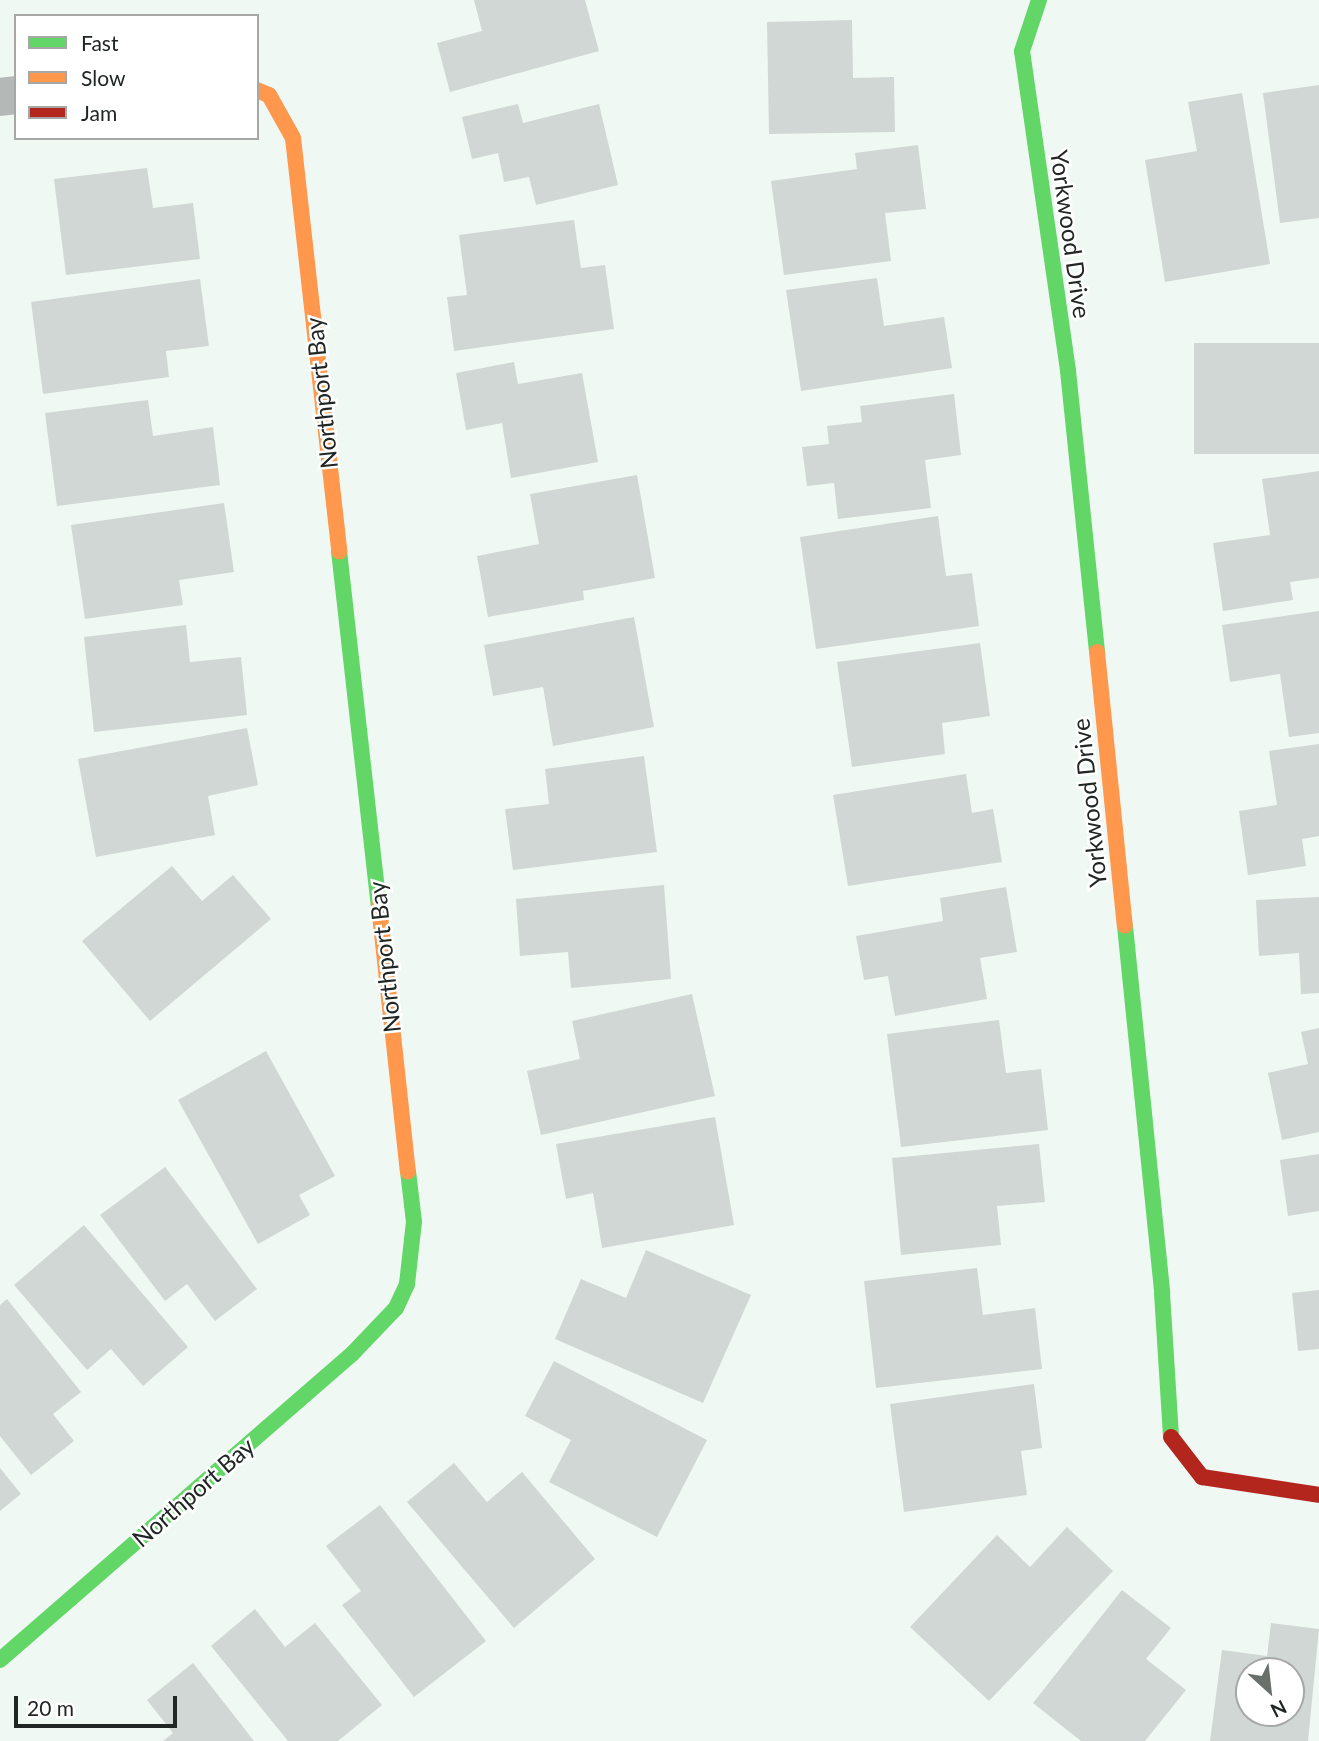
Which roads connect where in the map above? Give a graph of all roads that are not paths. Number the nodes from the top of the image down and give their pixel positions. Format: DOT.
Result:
graph roads {
  1 [pos="1039,0"];
  2 [pos="259,91"];
  3 [pos="1319,1495"];
  4 [pos="0,1660"];
  1 -- 3 [label="street, Yorkwood Drive"];
  2 -- 4 [label="street, Northport Bay"];
}
